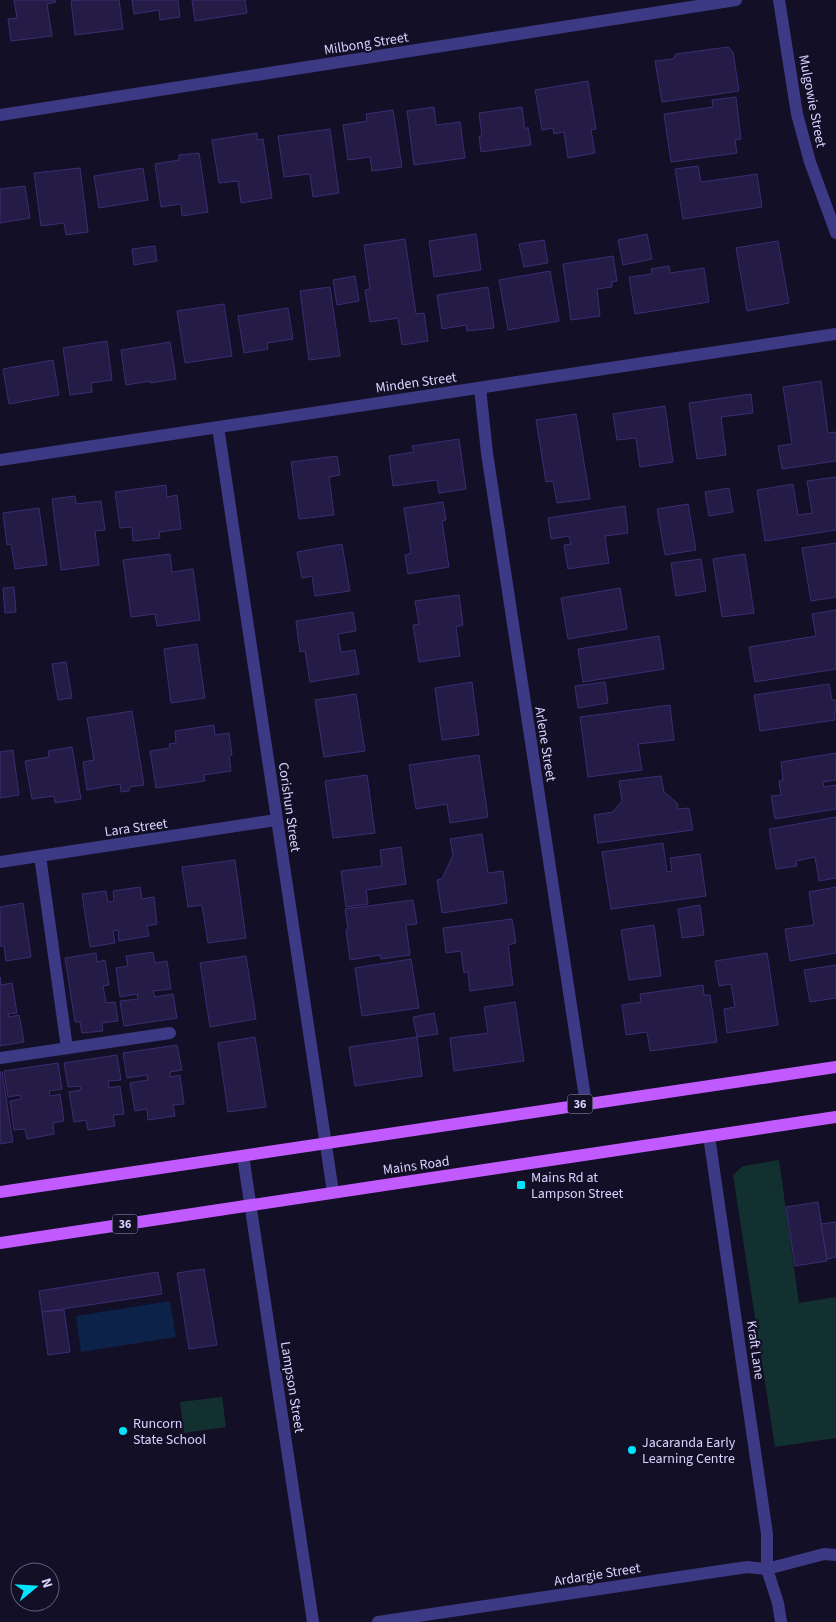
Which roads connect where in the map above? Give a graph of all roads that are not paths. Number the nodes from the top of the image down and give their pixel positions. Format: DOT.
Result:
graph roads {
  1 [pos="736,0"];
  2 [pos="779,0"];
  3 [pos="0,115"];
  4 [pos="836,234"];
  5 [pos="836,334"];
  6 [pos="480,388"];
  7 [pos="218,427"];
  8 [pos="0,460"];
  9 [pos="276,820"];
  10 [pos="40,856"];
  11 [pos="0,862"];
  12 [pos="170,1033"];
  13 [pos="67,1048"];
  14 [pos="0,1058"];
  15 [pos="836,1067"];
  16 [pos="586,1104"];
  17 [pos="836,1117"];
  18 [pos="709,1136"];
  19 [pos="325,1143"];
  20 [pos="243,1156"];
  21 [pos="0,1192"];
  22 [pos="333,1192"];
  23 [pos="250,1205"];
  24 [pos="0,1243"];
  25 [pos="836,1556"];
  26 [pos="767,1569"];
  27 [pos="313,1622"];
  28 [pos="378,1622"];
  29 [pos="781,1622"];
  1 -- 3 [label="street, Milbong Street"];
  2 -- 4 [label="street, Mulgowie Street"];
  5 -- 6 [label="street, Minden Street"];
  6 -- 7 [label="street, Minden Street"];
  6 -- 16 [label="street, Arlene Street"];
  7 -- 8 [label="street, Minden Street"];
  7 -- 9 [label="street, Corishun Street"];
  9 -- 10 [label="street, Lara Street"];
  9 -- 19 [label="street, Corishun Street"];
  10 -- 11 [label="street, Lara Street"];
  10 -- 13 [label="street"];
  12 -- 13 [label="street"];
  13 -- 14 [label="street"];
  15 -- 16 [label="main road, 36"];
  16 -- 19 [label="main road, 36"];
  17 -- 18 [label="main road, Mains Road / 36"];
  18 -- 22 [label="main road, Mains Road / 36"];
  18 -- 26 [label="street, Kraft Lane"];
  19 -- 20 [label="main road, 36"];
  19 -- 22 [label="street, Corishun Street"];
  20 -- 21 [label="main road, 36"];
  20 -- 23 [label="street, Lampson Street"];
  22 -- 23 [label="main road, Mains Road / 36"];
  23 -- 24 [label="main road, Mains Road / 36"];
  23 -- 27 [label="street, Lampson Street"];
  25 -- 26 [label="street, Ardargie Street"];
  26 -- 28 [label="street, Ardargie Street"];
  26 -- 29 [label="street"];
}
